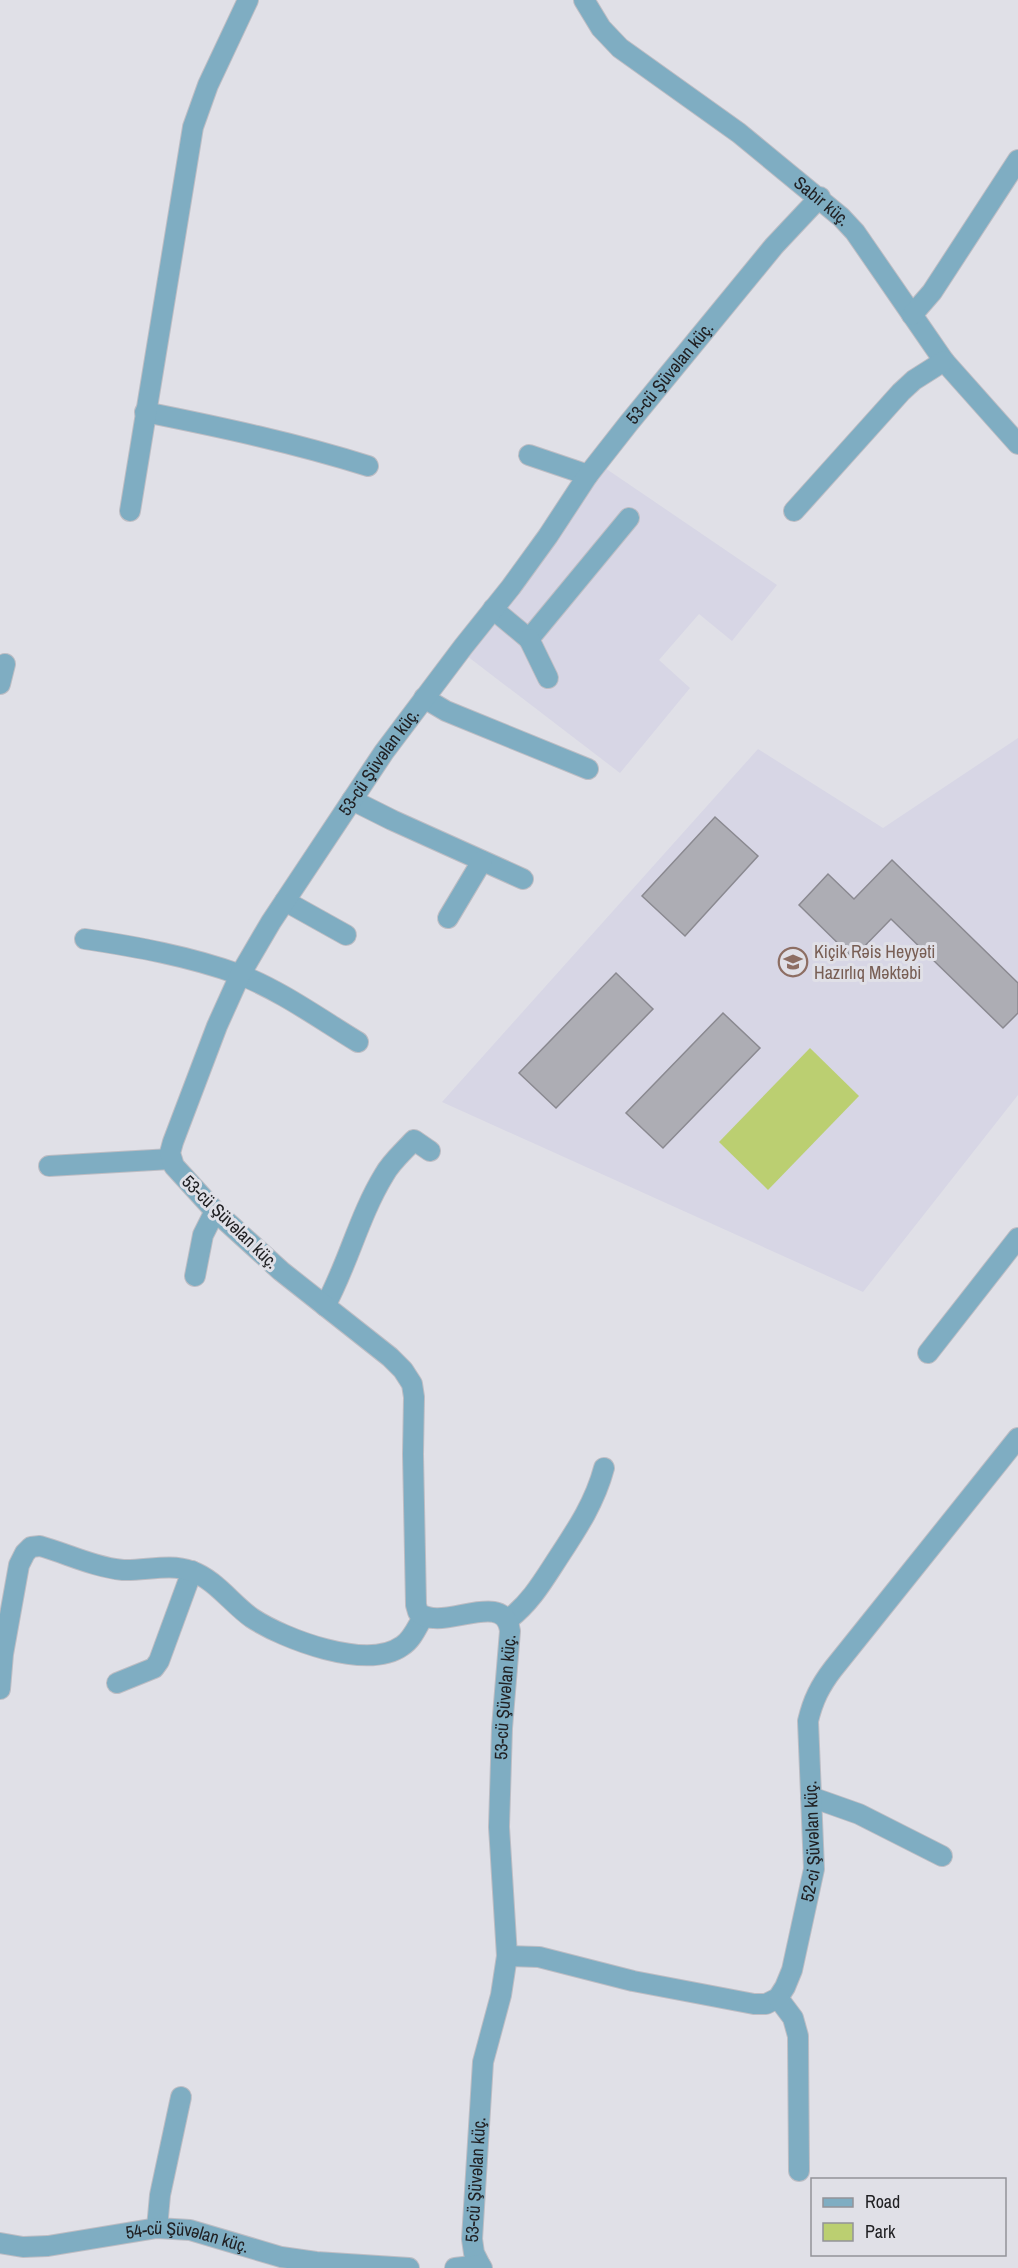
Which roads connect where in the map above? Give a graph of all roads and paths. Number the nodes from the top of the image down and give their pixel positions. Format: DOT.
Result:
graph roads {
  1 [pos="248,0"];
  2 [pos="584,0"];
  3 [pos="1018,160"];
  4 [pos="820,197"];
  5 [pos="912,315"];
  6 [pos="944,361"];
  7 [pos="146,412"];
  8 [pos="1018,444"];
  9 [pos="530,455"];
  10 [pos="368,466"];
  11 [pos="588,475"];
  12 [pos="130,511"];
  13 [pos="794,511"];
  14 [pos="629,518"];
  15 [pos="493,609"];
  16 [pos="530,639"];
  17 [pos="5,664"];
  18 [pos="548,678"];
  19 [pos="0,684"];
  20 [pos="424,698"];
  21 [pos="588,769"];
  22 [pos="352,800"];
  23 [pos="482,861"];
  24 [pos="523,879"];
  25 [pos="285,901"];
  26 [pos="448,918"];
  27 [pos="346,935"];
  28 [pos="85,939"];
  29 [pos="240,975"];
  30 [pos="358,1042"];
  31 [pos="430,1151"];
  32 [pos="171,1159"];
  33 [pos="49,1166"];
  34 [pos="215,1211"];
  35 [pos="1014,1252"];
  36 [pos="195,1276"];
  37 [pos="325,1306"];
  38 [pos="928,1353"];
  39 [pos="1018,1438"];
  40 [pos="604,1468"];
  41 [pos="192,1571"];
  42 [pos="423,1617"];
  43 [pos="509,1619"];
  44 [pos="117,1683"];
  45 [pos="0,1689"];
  46 [pos="811,1797"];
  47 [pos="942,1856"];
  48 [pos="507,1956"];
  49 [pos="778,1998"];
  50 [pos="181,2097"];
  51 [pos="799,2171"];
  52 [pos="157,2228"];
  53 [pos="0,2243"];
  54 [pos="481,2266"];
  55 [pos="409,2268"];
  56 [pos="455,2268"];
  1 -- 7 [label="street"];
  2 -- 4 [label="street, Sabir küç."];
  3 -- 5 [label="street"];
  4 -- 5 [label="street, Sabir küç."];
  4 -- 11 [label="street, 53-cü Şüvəlan küç."];
  5 -- 6 [label="street, Sabir küç."];
  6 -- 8 [label="street, Sabir küç."];
  6 -- 13 [label="street"];
  7 -- 10 [label="street"];
  7 -- 12 [label="street"];
  9 -- 11 [label="street"];
  11 -- 15 [label="street, 53-cü Şüvəlan küç."];
  14 -- 16 [label="street"];
  15 -- 16 [label="street"];
  15 -- 20 [label="street, 53-cü Şüvəlan küç."];
  16 -- 18 [label="street"];
  17 -- 19 [label="street"];
  20 -- 21 [label="street"];
  20 -- 22 [label="street, 53-cü Şüvəlan küç."];
  22 -- 23 [label="street"];
  22 -- 25 [label="street, 53-cü Şüvəlan küç."];
  23 -- 24 [label="street"];
  23 -- 26 [label="street"];
  25 -- 27 [label="street"];
  25 -- 29 [label="street, 53-cü Şüvəlan küç."];
  28 -- 29 [label="street"];
  29 -- 30 [label="street"];
  29 -- 32 [label="street, 53-cü Şüvəlan küç."];
  31 -- 37 [label="street"];
  32 -- 33 [label="street"];
  32 -- 34 [label="street, 53-cü Şüvəlan küç."];
  34 -- 36 [label="street"];
  34 -- 37 [label="street, 53-cü Şüvəlan küç."];
  35 -- 38 [label="street"];
  37 -- 42 [label="street, 53-cü Şüvəlan küç."];
  39 -- 46 [label="street, 52-ci Şüvəlan küç."];
  40 -- 43 [label="street"];
  41 -- 42 [label="street"];
  41 -- 44 [label="street"];
  41 -- 45 [label="street"];
  42 -- 43 [label="street, 53-cü Şüvəlan küç."];
  43 -- 48 [label="street, 53-cü Şüvəlan küç."];
  46 -- 47 [label="street"];
  46 -- 49 [label="street, 52-ci Şüvəlan küç."];
  48 -- 49 [label="street"];
  48 -- 54 [label="street, 53-cü Şüvəlan küç."];
  49 -- 51 [label="street"];
  50 -- 52 [label="street"];
  52 -- 53 [label="street, 54-cü Şüvəlan küç."];
  52 -- 55 [label="street, 54-cü Şüvəlan küç."];
  54 -- 56 [label="street"];
}
